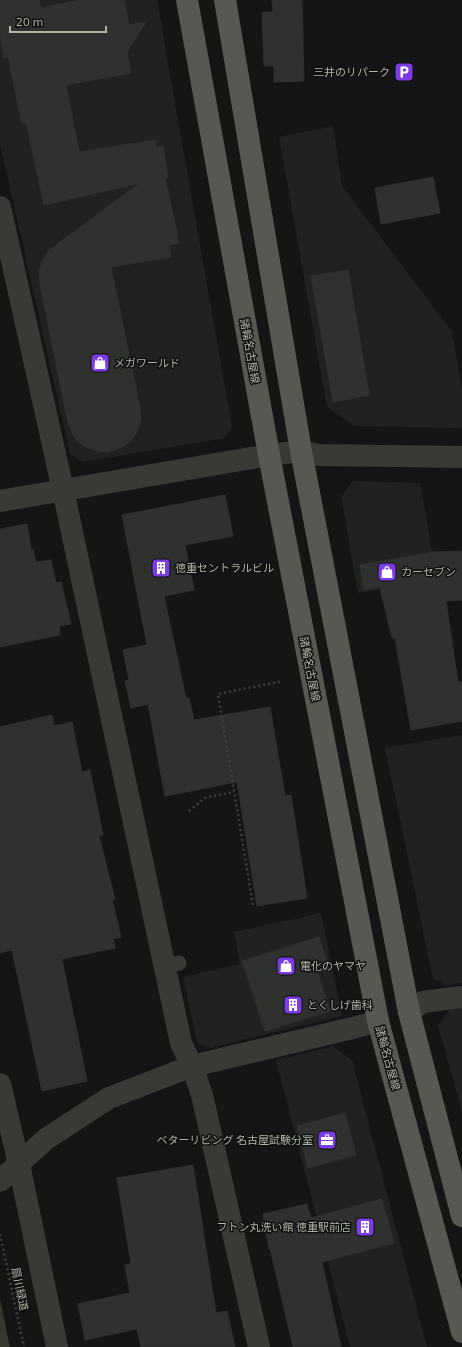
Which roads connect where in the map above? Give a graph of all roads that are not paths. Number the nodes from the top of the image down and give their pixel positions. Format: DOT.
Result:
graph roads {
  1 [pos="187,0"];
  2 [pos="225,0"];
  3 [pos="1,220"];
  4 [pos="301,451"];
  5 [pos="268,455"];
  6 [pos="462,457"];
  7 [pos="64,490"];
  8 [pos="0,501"];
  9 [pos="462,997"];
  10 [pos="409,1012"];
  11 [pos="378,1021"];
  12 [pos="192,1066"];
  13 [pos="0,1084"];
  14 [pos="19,1164"];
  15 [pos="0,1181"];
  16 [pos="462,1216"];
  17 [pos="462,1332"];
  18 [pos="57,1347"];
  19 [pos="259,1347"];
  1 -- 5 [label="main road, 諸輪名古屋線"];
  2 -- 4 [label="main road"];
  3 -- 7 [label="street"];
  4 -- 5 [label="street"];
  4 -- 6 [label="street"];
  4 -- 10 [label="main road"];
  5 -- 7 [label="street"];
  5 -- 11 [label="main road, 諸輪名古屋線"];
  7 -- 8 [label="street"];
  7 -- 12 [label="street"];
  9 -- 10 [label="street"];
  10 -- 16 [label="main road"];
  11 -- 12 [label="street"];
  11 -- 17 [label="main road, 諸輪名古屋線"];
  12 -- 14 [label="street"];
  12 -- 19 [label="street"];
  13 -- 14 [label="street"];
  14 -- 15 [label="street"];
  14 -- 18 [label="street"];
}
